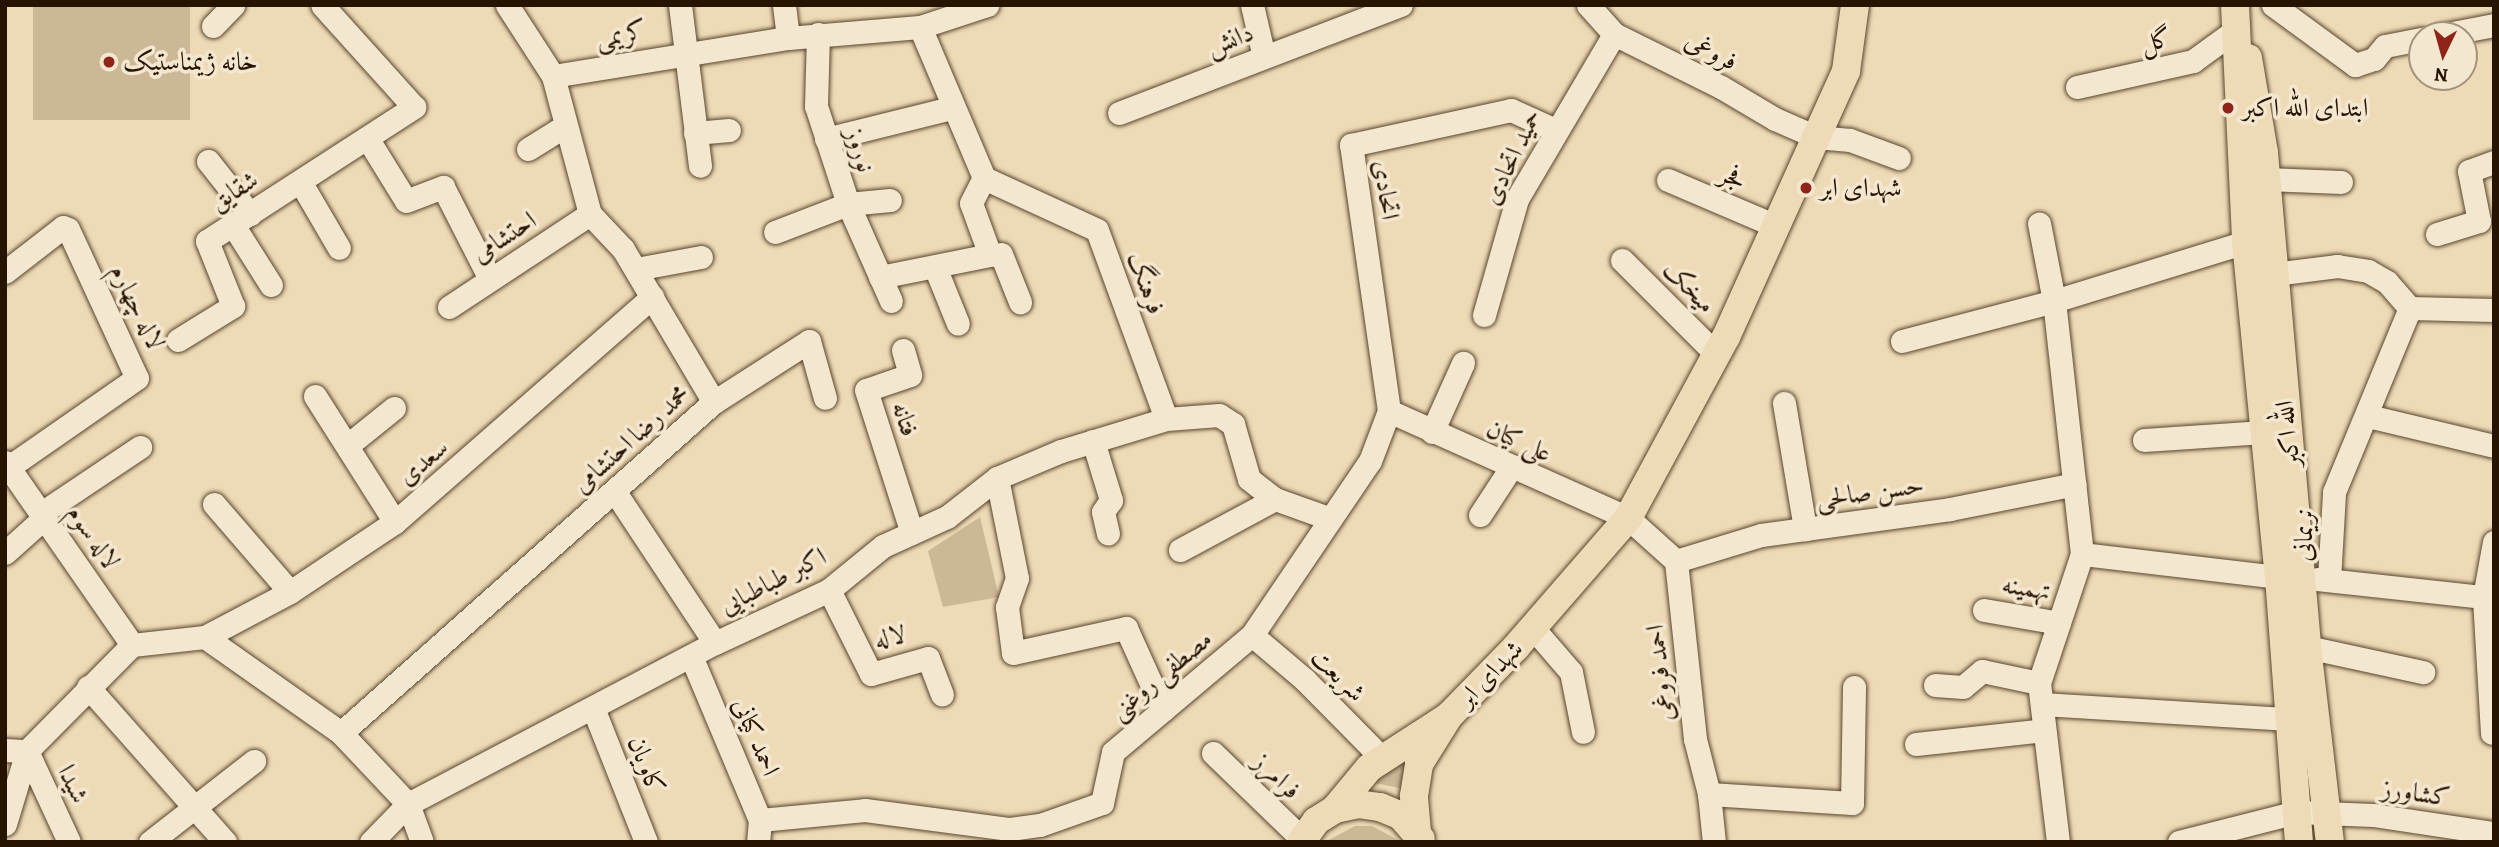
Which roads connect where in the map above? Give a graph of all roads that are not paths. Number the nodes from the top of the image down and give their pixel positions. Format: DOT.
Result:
graph roads {
  1 [pos="233,5"];
  2 [pos="322,5"];
  3 [pos="507,5"];
  4 [pos="680,5"];
  5 [pos="784,5"];
  6 [pos="987,5"];
  7 [pos="1252,5"];
  8 [pos="1401,5"];
  9 [pos="1588,5"];
  10 [pos="1855,5"];
  11 [pos="2273,5"];
  12 [pos="2491,5"];
  13 [pos="2236,17"];
  14 [pos="2494,23"];
  15 [pos="213,26"];
  16 [pos="920,27"];
  17 [pos="818,34"];
  18 [pos="1614,34"];
  19 [pos="788,38"];
  20 [pos="2408,42"];
  21 [pos="684,52"];
  22 [pos="1264,57"];
  23 [pos="553,76"];
  24 [pos="2077,87"];
  25 [pos="951,108"];
  26 [pos="1118,113"];
  27 [pos="565,126"];
  28 [pos="729,130"];
  29 [pos="1555,130"];
  30 [pos="695,133"];
  31 [pos="1816,137"];
  32 [pos="826,139"];
  33 [pos="369,141"];
  34 [pos="528,149"];
  35 [pos="1899,158"];
  36 [pos="208,162"];
  37 [pos="2494,162"];
  38 [pos="700,166"];
  39 [pos="984,178"];
  40 [pos="2266,179"];
  41 [pos="1668,180"];
  42 [pos="2341,182"];
  43 [pos="301,183"];
  44 [pos="890,200"];
  45 [pos="848,204"];
  46 [pos="590,214"];
  47 [pos="242,219"];
  48 [pos="2039,223"];
  49 [pos="1776,226"];
  50 [pos="775,232"];
  51 [pos="2437,234"];
  52 [pos="2246,242"];
  53 [pos="339,248"];
  54 [pos="1002,253"];
  55 [pos="701,257"];
  56 [pos="1622,260"];
  57 [pos="935,267"];
  58 [pos="635,269"];
  59 [pos="5,272"];
  60 [pos="2274,274"];
  61 [pos="880,277"];
  62 [pos="491,279"];
  63 [pos="271,285"];
  64 [pos="652,297"];
  65 [pos="891,301"];
  66 [pos="2054,301"];
  67 [pos="1020,302"];
  68 [pos="449,307"];
  69 [pos="2410,308"];
  70 [pos="2494,310"];
  71 [pos="1484,316"];
  72 [pos="958,324"];
  73 [pos="178,340"];
  74 [pos="1902,341"];
  75 [pos="903,350"];
  76 [pos="1717,355"];
  77 [pos="1463,363"];
  78 [pos="315,396"];
  79 [pos="825,398"];
  80 [pos="714,402"];
  81 [pos="1784,403"];
  82 [pos="394,408"];
  83 [pos="1389,411"];
  84 [pos="2368,416"];
  85 [pos="1166,419"];
  86 [pos="1432,432"];
  87 [pos="2264,432"];
  88 [pos="2144,440"];
  89 [pos="1093,441"];
  90 [pos="348,445"];
  91 [pos="2494,446"];
  92 [pos="140,447"];
  93 [pos="7,465"];
  94 [pos="1510,469"];
  95 [pos="997,478"];
  96 [pos="2075,484"];
  97 [pos="615,492"];
  98 [pos="1275,499"];
  99 [pos="214,504"];
  100 [pos="44,514"];
  101 [pos="1480,515"];
  102 [pos="1628,518"];
  103 [pos="1331,519"];
  104 [pos="395,522"];
  105 [pos="1805,529"];
  106 [pos="912,533"];
  107 [pos="1108,533"];
  108 [pos="2494,542"];
  109 [pos="1180,550"];
  110 [pos="5,553"];
  111 [pos="2082,554"];
  112 [pos="1676,561"];
  113 [pos="2304,579"];
  114 [pos="829,590"];
  115 [pos="290,592"];
  116 [pos="2484,597"];
  117 [pos="1984,610"];
  118 [pos="2059,622"];
  119 [pos="1534,628"];
  120 [pos="1252,635"];
  121 [pos="205,637"];
  122 [pos="715,643"];
  123 [pos="132,645"];
  124 [pos="2307,647"];
  125 [pos="691,656"];
  126 [pos="2492,665"];
  127 [pos="2423,672"];
  128 [pos="1935,685"];
  129 [pos="88,687"];
  130 [pos="1854,687"];
  131 [pos="942,694"];
  132 [pos="2040,694"];
  133 [pos="593,708"];
  134 [pos="1163,710"];
  135 [pos="1449,716"];
  136 [pos="2290,719"];
  137 [pos="2044,730"];
  138 [pos="1583,732"];
  139 [pos="341,733"];
  140 [pos="2492,733"];
  141 [pos="1916,744"];
  142 [pos="16,750"];
  143 [pos="1213,753"];
  144 [pos="1382,758"];
  145 [pos="254,761"];
  146 [pos="1709,794"];
  147 [pos="408,804"];
  148 [pos="1335,809"];
  149 [pos="195,810"];
  150 [pos="2329,811"];
  151 [pos="2297,812"];
  152 [pos="5,824"];
  153 [pos="759,831"];
  154 [pos="1042,833"];
  155 [pos="2494,833"];
  156 [pos="1420,837"];
  157 [pos="1301,840"];
  158 [pos="69,842"];
  159 [pos="150,842"];
  160 [pos="225,842"];
  161 [pos="371,842"];
  162 [pos="422,842"];
  163 [pos="646,842"];
  164 [pos="1714,842"];
  165 [pos="2057,842"];
  166 [pos="2179,842"];
  167 [pos="2299,842"];
  168 [pos="2330,842"];
  1 -- 15 [label="street"];
  2 -- 33 [label="street, شقایق"];
  3 -- 23 [label="street, محمد رضا احتشامی"];
  4 -- 21 [label="street"];
  5 -- 19 [label="street"];
  6 -- 16 [label="street, کریمی"];
  7 -- 22 [label="street"];
  8 -- 22 [label="street, دانش"];
  9 -- 18 [label="street, فروغی"];
  10 -- 31 [label="main road, شهدای ابر"];
  11 -- 20 [label="street"];
  12 -- 14 [label="street"];
  13 -- 24 [label="street, گل"];
  13 -- 40 [label="main road, الله اکبر"];
  13 -- 52 [label="main road, الله اکبر"];
  16 -- 17 [label="street, کریمی"];
  16 -- 25 [label="street"];
  17 -- 19 [label="street, کریمی"];
  17 -- 32 [label="street, نوروز"];
  18 -- 29 [label="street, حمید اتحادی"];
  18 -- 31 [label="street, فروغی"];
  19 -- 21 [label="street, کریمی"];
  21 -- 23 [label="street, کریمی"];
  21 -- 30 [label="street"];
  22 -- 26 [label="street, دانش"];
  23 -- 27 [label="street, محمد رضا احتشامی"];
  25 -- 32 [label="street"];
  25 -- 39 [label="street"];
  27 -- 34 [label="street"];
  27 -- 46 [label="street, محمد رضا احتشامی"];
  28 -- 30 [label="street"];
  29 -- 71 [label="street, حمید اتحادی"];
  29 -- 83 [label="street, اتحادی"];
  30 -- 38 [label="street"];
  31 -- 35 [label="street, فروغی"];
  31 -- 49 [label="main road, شهدای ابر"];
  32 -- 45 [label="street, نوروز"];
  33 -- 43 [label="street, شقایق"];
  33 -- 62 [label="street"];
  36 -- 47 [label="street"];
  37 -- 51 [label="street"];
  39 -- 54 [label="street"];
  39 -- 85 [label="street, فرهنگ"];
  40 -- 42 [label="street"];
  40 -- 60 [label="main road, الله اکبر"];
  41 -- 49 [label="street, فجر"];
  43 -- 47 [label="street, شقایق"];
  43 -- 53 [label="street"];
  44 -- 45 [label="street"];
  45 -- 50 [label="street"];
  45 -- 61 [label="street, نوروز"];
  46 -- 58 [label="street, محمد رضا احتشامی"];
  46 -- 62 [label="street, احتشامی"];
  47 -- 63 [label="street"];
  47 -- 73 [label="street, شقایق"];
  48 -- 66 [label="street"];
  49 -- 76 [label="main road, شهدای ابر"];
  52 -- 66 [label="street"];
  52 -- 87 [label="main road, الله اکبر"];
  54 -- 57 [label="street"];
  54 -- 67 [label="street"];
  55 -- 58 [label="street"];
  56 -- 76 [label="street, میخک"];
  57 -- 61 [label="street"];
  57 -- 72 [label="street"];
  58 -- 64 [label="street, محمد رضا احتشامی"];
  59 -- 93 [label="street, لاله چهارم"];
  60 -- 69 [label="street"];
  60 -- 113 [label="main road, الله اکبر"];
  61 -- 65 [label="street, نوروز"];
  62 -- 68 [label="street, احتشامی"];
  64 -- 80 [label="street, محمد رضا احتشامی"];
  64 -- 104 [label="street, سعدی"];
  66 -- 74 [label="street"];
  66 -- 96 [label="street"];
  69 -- 70 [label="street"];
  69 -- 84 [label="street, نریمانی"];
  75 -- 106 [label="street, فتانه"];
  76 -- 102 [label="main road, شهدای ابر"];
  77 -- 86 [label="street"];
  78 -- 90 [label="street"];
  79 -- 80 [label="street"];
  80 -- 97 [label="street, محمد رضا احتشامی"];
  81 -- 105 [label="street"];
  82 -- 90 [label="street"];
  83 -- 86 [label="street, علی کیان"];
  83 -- 103 [label="street, مصطفی روغنی"];
  84 -- 91 [label="street"];
  84 -- 113 [label="street, نریمانی"];
  85 -- 89 [label="street, اکبر طباطبایی"];
  85 -- 98 [label="street"];
  86 -- 94 [label="street, علی کیان"];
  87 -- 88 [label="street"];
  87 -- 113 [label="main road, الله اکبر"];
  89 -- 95 [label="street, اکبر طباطبایی"];
  89 -- 107 [label="street"];
  90 -- 104 [label="street"];
  92 -- 100 [label="street"];
  93 -- 100 [label="street, لاله سوم"];
  94 -- 101 [label="street"];
  94 -- 102 [label="street, علی کیان"];
  95 -- 106 [label="street, اکبر طباطبایی"];
  95 -- 134 [label="street"];
  96 -- 105 [label="street, حسن صالحی"];
  96 -- 111 [label="street"];
  97 -- 122 [label="street"];
  97 -- 139 [label="street, محمد رضا احتشامی"];
  98 -- 103 [label="street"];
  98 -- 109 [label="street"];
  99 -- 115 [label="street"];
  100 -- 110 [label="street"];
  100 -- 123 [label="street, لاله سوم"];
  102 -- 112 [label="street"];
  102 -- 119 [label="main road, شهدای ابر"];
  103 -- 120 [label="street, مصطفی روغنی"];
  104 -- 115 [label="street, سعدی"];
  105 -- 112 [label="street, حسن صالحی"];
  106 -- 114 [label="street, اکبر طباطبایی"];
  108 -- 116 [label="street"];
  111 -- 113 [label="street"];
  111 -- 118 [label="street"];
  112 -- 146 [label="street, احمد فروغی"];
  113 -- 116 [label="street"];
  113 -- 124 [label="main road, الله اکبر"];
  113 -- 136 [label="main road, الله اکبر"];
  114 -- 122 [label="street, اکبر طباطبایی"];
  114 -- 131 [label="street, لاله"];
  115 -- 121 [label="street, سعدی"];
  116 -- 126 [label="street"];
  117 -- 118 [label="street, تهمینه"];
  118 -- 132 [label="street"];
  119 -- 135 [label="main road, شهدای ابر"];
  119 -- 138 [label="street"];
  120 -- 134 [label="street, مصطفی روغنی"];
  120 -- 144 [label="street, شریعت"];
  121 -- 123 [label="street"];
  121 -- 139 [label="street"];
  122 -- 125 [label="street, اکبر طباطبایی"];
  123 -- 129 [label="street"];
  124 -- 127 [label="street"];
  124 -- 150 [label="main road, الله اکبر"];
  125 -- 133 [label="street, اکبر طباطبایی"];
  125 -- 153 [label="street, احمد کیانی"];
  126 -- 140 [label="street"];
  128 -- 132 [label="street"];
  129 -- 142 [label="street"];
  129 -- 149 [label="street"];
  130 -- 146 [label="street"];
  132 -- 136 [label="street"];
  132 -- 137 [label="street"];
  133 -- 147 [label="street, اکبر طباطبایی"];
  133 -- 163 [label="street, کاویان"];
  134 -- 154 [label="street, مصطفی روغنی"];
  135 -- 144 [label="main road"];
  135 -- 156 [label="main road"];
  136 -- 151 [label="main road, الله اکبر"];
  137 -- 141 [label="street"];
  137 -- 165 [label="street"];
  139 -- 147 [label="street"];
  142 -- 152 [label="street"];
  142 -- 158 [label="street, شیدا"];
  143 -- 157 [label="street, فرامرز"];
  144 -- 148 [label="main road"];
  145 -- 149 [label="street"];
  146 -- 164 [label="street, احمد فروغی"];
  147 -- 161 [label="street, اکبر طباطبایی"];
  147 -- 162 [label="street"];
  148 -- 156 [label="main road"];
  148 -- 157 [label="main road"];
  149 -- 159 [label="street"];
  149 -- 160 [label="street"];
  150 -- 151 [label="street, کشاورز"];
  150 -- 155 [label="street, کشاورز"];
  150 -- 168 [label="main road, الله اکبر"];
  151 -- 166 [label="street, کشاورز"];
  151 -- 167 [label="main road, الله اکبر"];
  153 -- 154 [label="street, مصطفی روغنی"];
}
